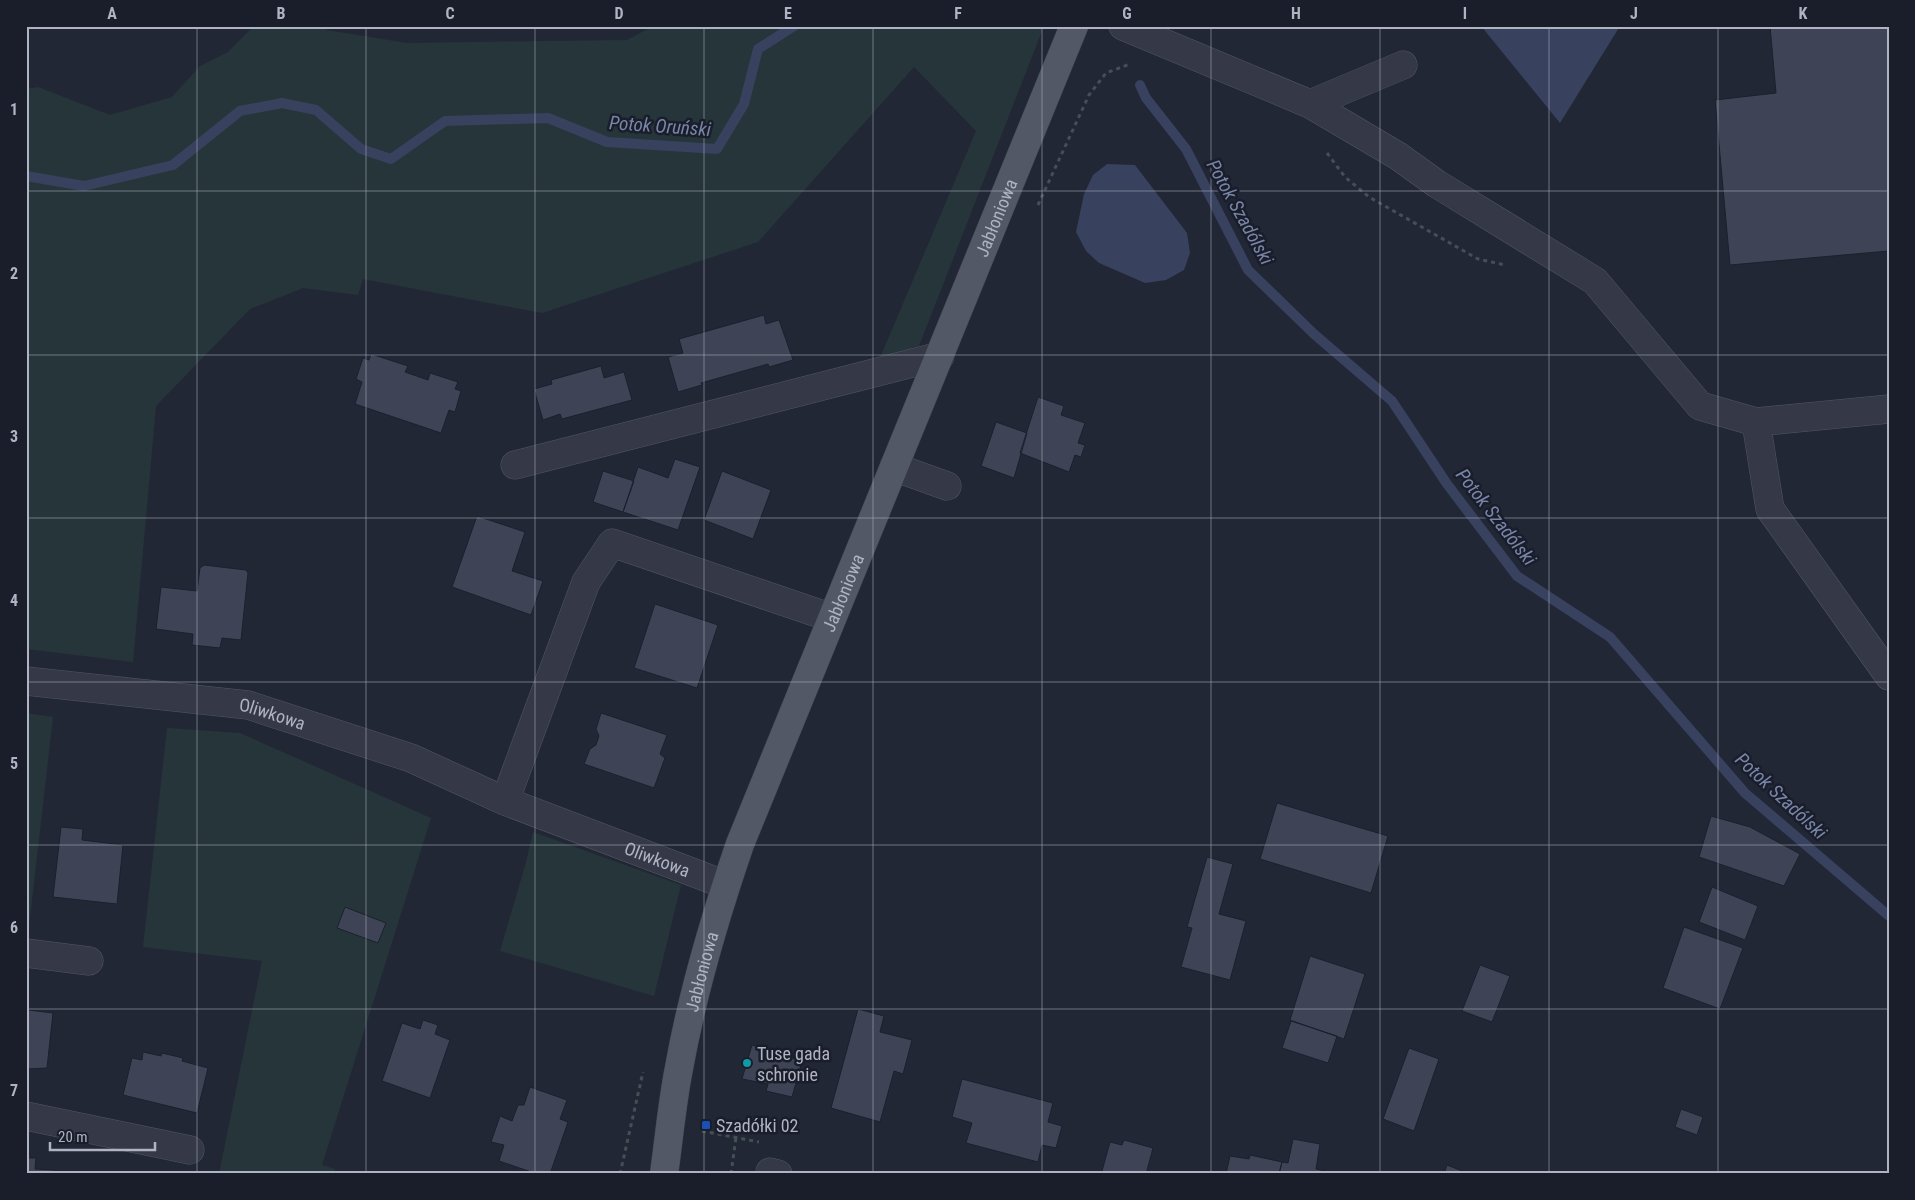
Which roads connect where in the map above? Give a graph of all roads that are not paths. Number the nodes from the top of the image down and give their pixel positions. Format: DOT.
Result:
graph roads {
  1 [pos="1074,26"];
  2 [pos="1124,26"];
  3 [pos="1403,65"];
  4 [pos="1310,104"];
  5 [pos="940,356"];
  6 [pos="1889,409"];
  7 [pos="1756,422"];
  8 [pos="515,465"];
  9 [pos="894,467"];
  10 [pos="947,486"];
  11 [pos="832,618"];
  12 [pos="1889,676"];
  13 [pos="26,681"];
  14 [pos="505,800"];
  15 [pos="726,885"];
  16 [pos="26,953"];
  17 [pos="89,961"];
  18 [pos="26,1116"];
  19 [pos="190,1150"];
  20 [pos="664,1174"];
  1 -- 5 [label="main road, Jabłoniowa"];
  2 -- 4 [label="street"];
  3 -- 4 [label="street"];
  4 -- 7 [label="street"];
  5 -- 8 [label="street"];
  5 -- 9 [label="main road, Jabłoniowa"];
  6 -- 7 [label="street"];
  7 -- 12 [label="street"];
  9 -- 10 [label="street"];
  9 -- 11 [label="main road, Jabłoniowa"];
  11 -- 14 [label="street"];
  11 -- 15 [label="main road, Jabłoniowa"];
  13 -- 14 [label="street, Oliwkowa"];
  14 -- 15 [label="street, Oliwkowa"];
  15 -- 20 [label="main road, Jabłoniowa"];
  16 -- 17 [label="street"];
  18 -- 19 [label="street"];
}
